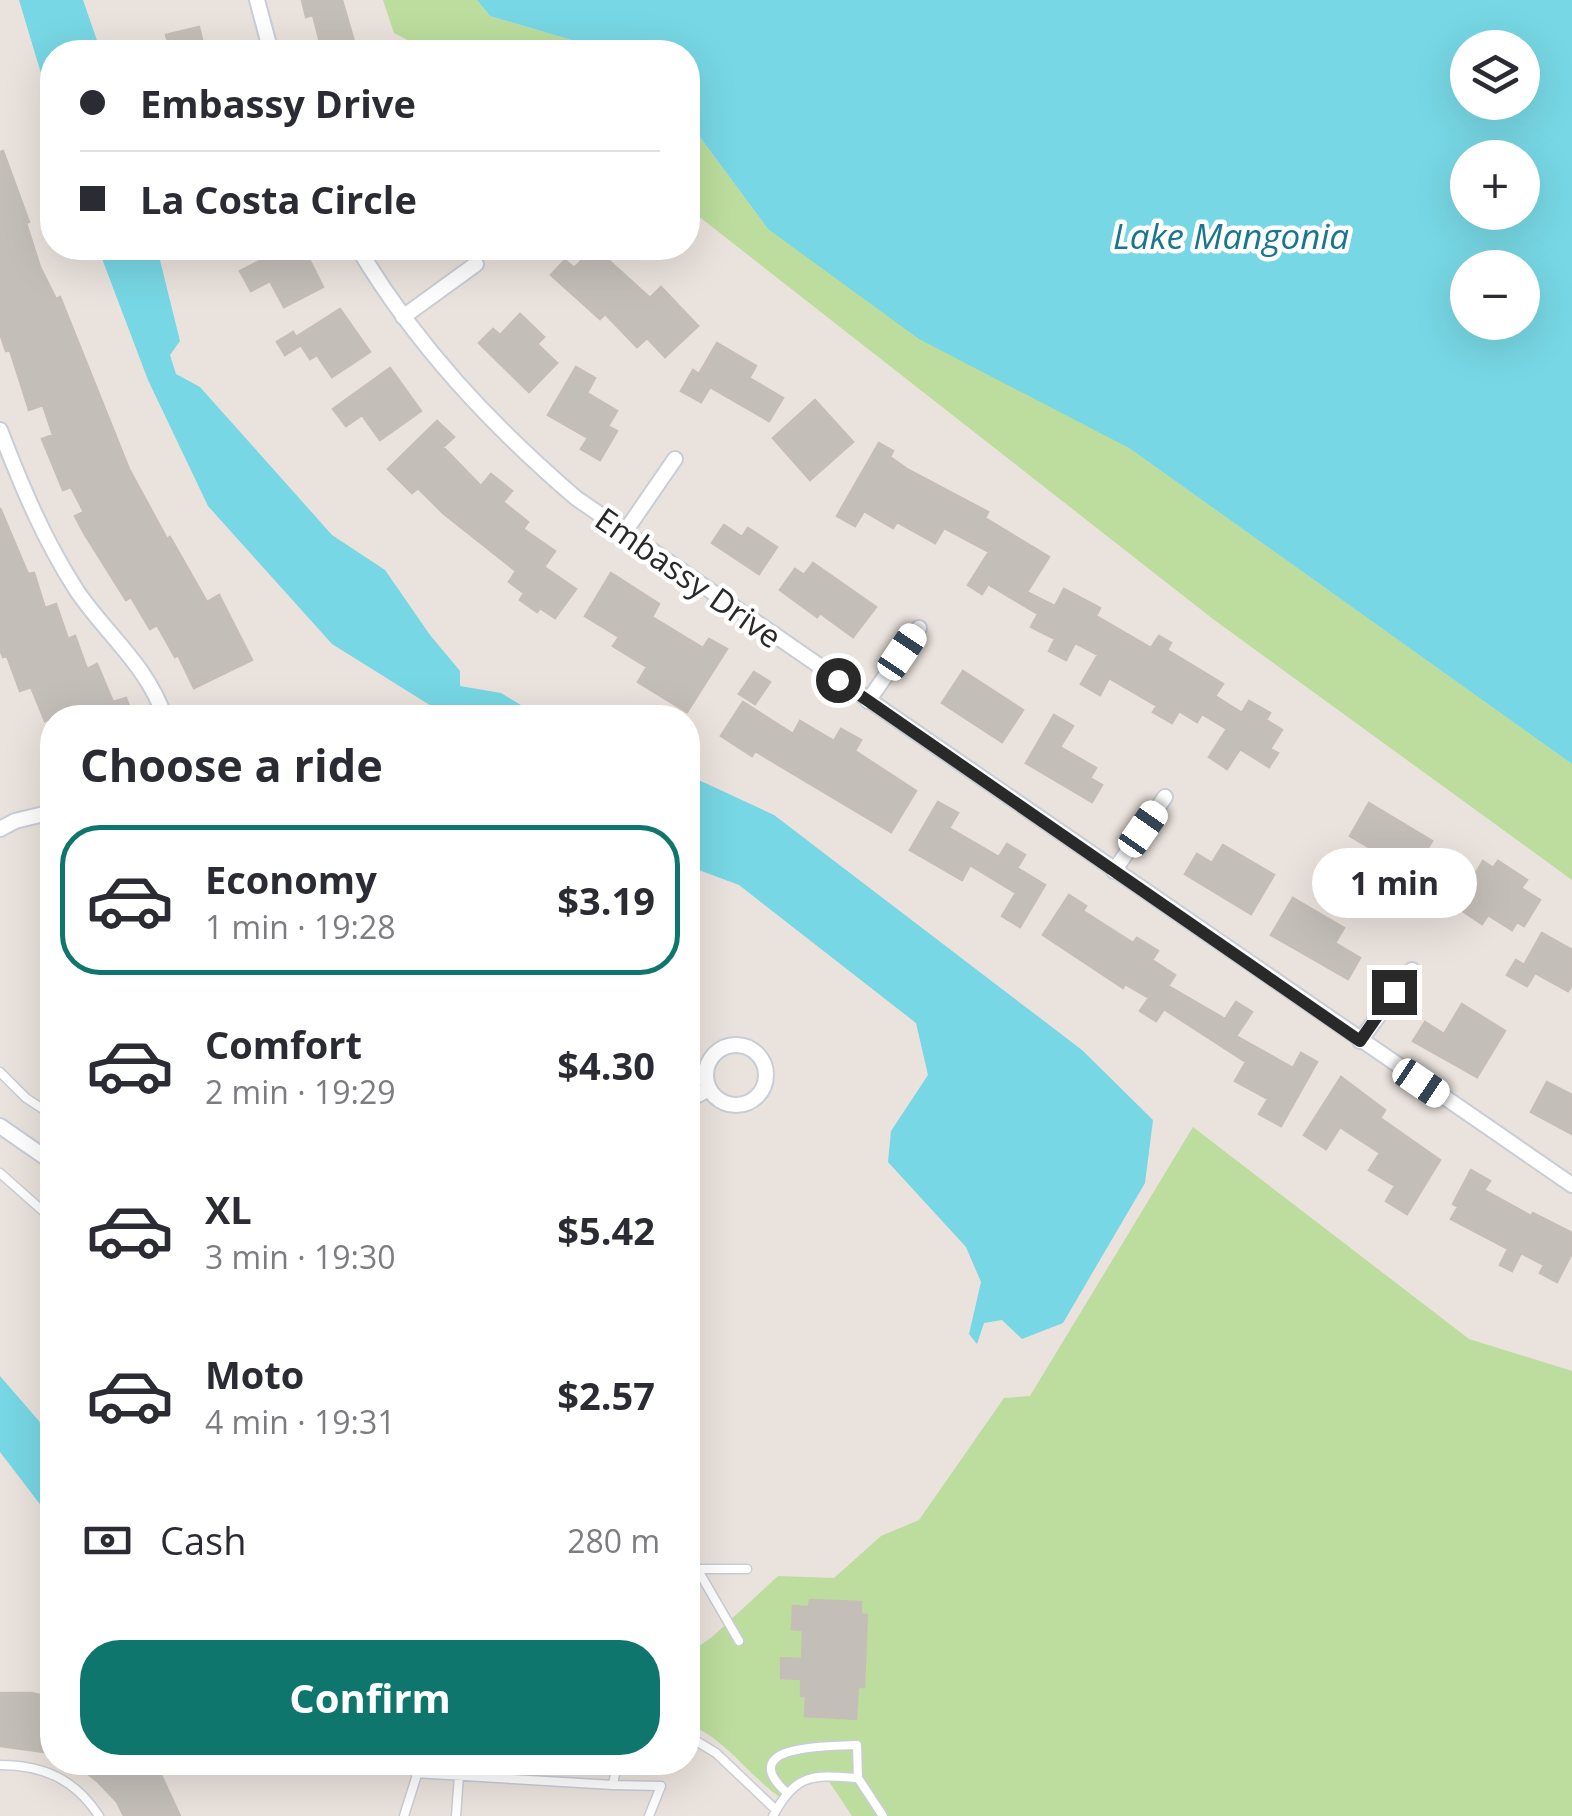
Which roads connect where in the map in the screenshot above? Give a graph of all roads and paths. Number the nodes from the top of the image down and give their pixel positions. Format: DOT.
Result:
graph roads {
  1 [pos="257,0"];
  2 [pos="268,40"];
  3 [pos="366,260"];
  4 [pos="476,264"];
  5 [pos="403,317"];
  6 [pos="0,430"];
  7 [pos="674,459"];
  8 [pos="624,533"];
  9 [pos="919,628"];
  10 [pos="868,702"];
  11 [pos="160,705"];
  12 [pos="1165,797"];
  13 [pos="40,815"];
  14 [pos="0,828"];
  15 [pos="1114,871"];
  16 [pos="1412,970"];
  17 [pos="1360,1041"];
  18 [pos="0,1072"];
  19 [pos="709,1089"];
  20 [pos="700,1094"];
  21 [pos="40,1107"];
  22 [pos="0,1126"];
  23 [pos="40,1154"];
  24 [pos="0,1173"];
  25 [pos="1572,1186"];
  26 [pos="40,1208"];
  27 [pos="700,1569"];
  28 [pos="747,1569"];
  29 [pos="700,1572"];
  30 [pos="740,1641"];
  31 [pos="700,1743"];
  32 [pos="0,1765"];
  33 [pos="40,1770"];
  34 [pos="56,1775"];
  35 [pos="415,1775"];
  36 [pos="458,1775"];
  37 [pos="615,1775"];
  38 [pos="858,1778"];
  39 [pos="613,1784"];
  40 [pos="786,1793"];
  41 [pos="775,1813"];
  42 [pos="99,1816"];
  43 [pos="404,1816"];
  44 [pos="456,1816"];
  45 [pos="649,1816"];
  46 [pos="883,1816"];
  1 -- 2 [label="street"];
  3 -- 5 [label="street, Embassy Drive"];
  4 -- 5 [label="street"];
  5 -- 8 [label="street, Embassy Drive"];
  6 -- 11 [label="street"];
  7 -- 8 [label="street"];
  8 -- 10 [label="street, Embassy Drive"];
  9 -- 10 [label="street"];
  10 -- 15 [label="street, Embassy Drive"];
  12 -- 15 [label="street"];
  13 -- 14 [label="street"];
  15 -- 17 [label="street, Embassy Drive"];
  16 -- 17 [label="street"];
  17 -- 25 [label="street, Embassy Drive"];
  18 -- 21 [label="lane"];
  19 -- 19 [label="street"];
  19 -- 20 [label="street"];
  22 -- 23 [label="street"];
  24 -- 26 [label="lane"];
  27 -- 28 [label="lane"];
  29 -- 30 [label="lane"];
  31 -- 41 [label="lane"];
  32 -- 33 [label="lane"];
  34 -- 42 [label="lane"];
  35 -- 43 [label="lane"];
  36 -- 39 [label="lane"];
  36 -- 44 [label="lane"];
  37 -- 39 [label="lane"];
  38 -- 40 [label="lane"];
  38 -- 40 [label="lane"];
  38 -- 46 [label="lane"];
  39 -- 45 [label="lane"];
  40 -- 41 [label="lane"];
}
